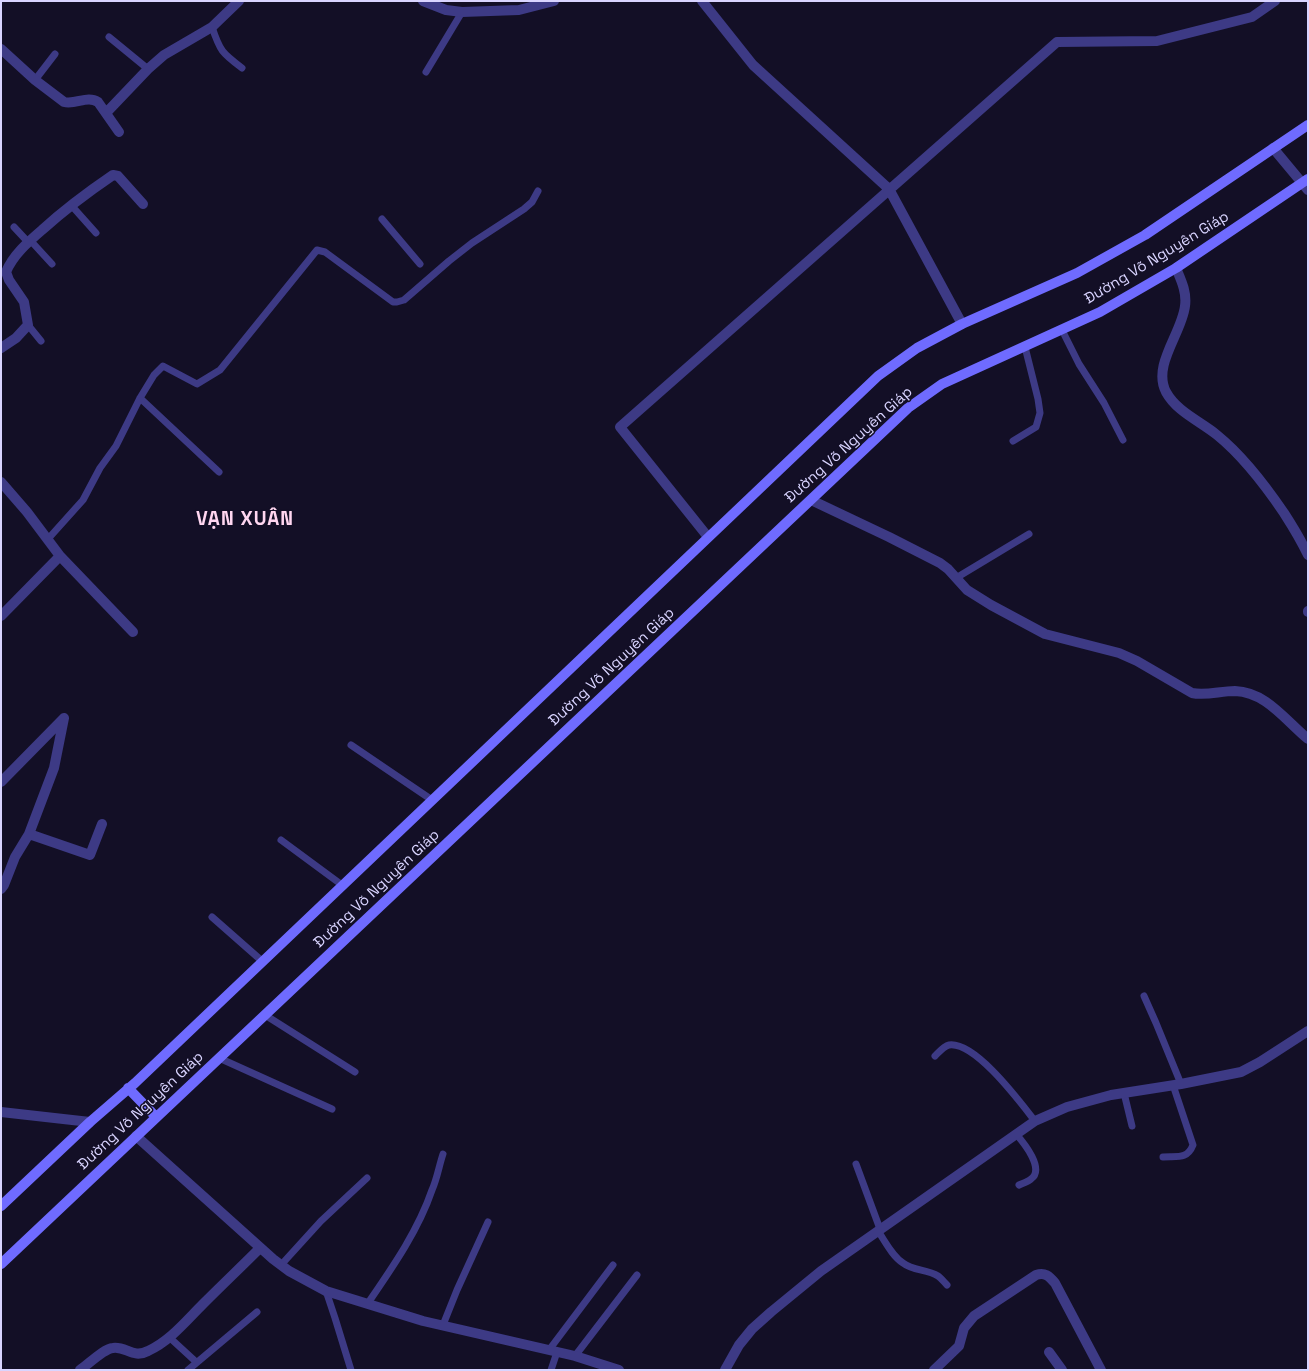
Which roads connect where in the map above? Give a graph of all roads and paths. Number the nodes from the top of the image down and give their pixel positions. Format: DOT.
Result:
graph roads {
  1 [pos="239,1"];
  2 [pos="423,1"];
  3 [pos="554,1"];
  4 [pos="1275,1"];
  5 [pos="706,2"];
  6 [pos="462,12"];
  7 [pos="212,27"];
  8 [pos="109,37"];
  9 [pos="1,49"];
  10 [pos="55,54"];
  11 [pos="242,68"];
  12 [pos="148,69"];
  13 [pos="426,72"];
  14 [pos="35,80"];
  15 [pos="106,113"];
  16 [pos="1308,125"];
  17 [pos="119,132"];
  18 [pos="1273,148"];
  19 [pos="1306,184"];
  20 [pos="889,189"];
  21 [pos="538,190"];
  22 [pos="143,204"];
  23 [pos="71,205"];
  24 [pos="382,219"];
  25 [pos="14,227"];
  26 [pos="96,233"];
  27 [pos="29,241"];
  28 [pos="52,264"];
  29 [pos="420,264"];
  30 [pos="1176,268"];
  31 [pos="962,324"];
  32 [pos="28,325"];
  33 [pos="1062,330"];
  34 [pos="41,341"];
  35 [pos="1025,346"];
  36 [pos="1,348"];
  37 [pos="140,398"];
  38 [pos="1122,440"];
  39 [pos="1013,441"];
  40 [pos="219,472"];
  41 [pos="1,482"];
  42 [pos="811,500"];
  43 [pos="1029,534"];
  44 [pos="708,537"];
  45 [pos="48,539"];
  46 [pos="1308,555"];
  47 [pos="60,556"];
  48 [pos="956,578"];
  49 [pos="1,616"];
  50 [pos="133,632"];
  51 [pos="1308,739"];
  52 [pos="351,745"];
  53 [pos="1,782"];
  54 [pos="432,800"];
  55 [pos="102,824"];
  56 [pos="29,834"];
  57 [pos="281,840"];
  58 [pos="342,885"];
  59 [pos="1,889"];
  60 [pos="212,917"];
  61 [pos="262,961"];
  62 [pos="1144,996"];
  63 [pos="265,1015"];
  64 [pos="1308,1031"];
  65 [pos="935,1056"];
  66 [pos="219,1058"];
  67 [pos="355,1072"];
  68 [pos="1177,1084"];
  69 [pos="128,1088"];
  70 [pos="1124,1093"];
  71 [pos="332,1109"];
  72 [pos="1,1112"];
  73 [pos="156,1117"];
  74 [pos="1035,1121"];
  75 [pos="90,1122"];
  76 [pos="1132,1126"];
  77 [pos="1016,1134"];
  78 [pos="136,1136"];
  79 [pos="443,1154"];
  80 [pos="1163,1157"];
  81 [pos="856,1164"];
  82 [pos="367,1178"];
  83 [pos="1020,1185"];
  84 [pos="1,1206"];
  85 [pos="488,1222"];
  86 [pos="879,1230"];
  87 [pos="260,1248"];
  88 [pos="1,1264"];
  89 [pos="281,1265"];
  90 [pos="613,1265"];
  91 [pos="637,1275"];
  92 [pos="946,1285"];
  93 [pos="326,1291"];
  94 [pos="368,1303"];
  95 [pos="257,1312"];
  96 [pos="443,1325"];
  97 [pos="169,1337"];
  98 [pos="553,1351"];
  99 [pos="1049,1352"];
  100 [pos="575,1356"];
  101 [pos="194,1360"];
  102 [pos="80,1370"];
  103 [pos="188,1370"];
  104 [pos="351,1370"];
  105 [pos="551,1370"];
  106 [pos="619,1370"];
  107 [pos="725,1370"];
  108 [pos="934,1370"];
  109 [pos="1062,1370"];
  110 [pos="1101,1370"];
  1 -- 7 [label="street"];
  2 -- 6 [label="street"];
  3 -- 6 [label="street"];
  4 -- 20 [label="street"];
  5 -- 20 [label="street"];
  6 -- 13 [label="lane"];
  7 -- 11 [label="lane"];
  7 -- 12 [label="street"];
  8 -- 12 [label="lane"];
  9 -- 14 [label="street"];
  10 -- 14 [label="lane"];
  12 -- 15 [label="street"];
  14 -- 15 [label="street"];
  15 -- 17 [label="street"];
  16 -- 18 [label="main road, Đường Võ Nguyên Giáp"];
  18 -- 19 [label="street"];
  18 -- 31 [label="main road, Đường Võ Nguyên Giáp"];
  19 -- 30 [label="main road, Đường Võ Nguyên Giáp"];
  20 -- 31 [label="street"];
  20 -- 44 [label="street"];
  21 -- 37 [label="lane"];
  22 -- 23 [label="street"];
  23 -- 26 [label="lane"];
  23 -- 27 [label="street"];
  24 -- 29 [label="lane"];
  25 -- 27 [label="lane"];
  27 -- 28 [label="lane"];
  27 -- 32 [label="street"];
  30 -- 33 [label="main road, Đường Võ Nguyên Giáp"];
  30 -- 46 [label="street"];
  31 -- 44 [label="main road, Đường Võ Nguyên Giáp"];
  32 -- 34 [label="lane"];
  32 -- 36 [label="street"];
  33 -- 35 [label="main road, Đường Võ Nguyên Giáp"];
  33 -- 38 [label="lane"];
  35 -- 39 [label="lane"];
  35 -- 42 [label="main road, Đường Võ Nguyên Giáp"];
  37 -- 40 [label="lane"];
  37 -- 45 [label="lane"];
  41 -- 45 [label="street"];
  42 -- 48 [label="street"];
  42 -- 63 [label="main road, Đường Võ Nguyên Giáp"];
  43 -- 48 [label="lane"];
  44 -- 54 [label="main road, Đường Võ Nguyên Giáp"];
  45 -- 47 [label="street"];
  47 -- 49 [label="street"];
  47 -- 50 [label="street"];
  48 -- 51 [label="street"];
  52 -- 54 [label="lane"];
  53 -- 56 [label="street"];
  54 -- 58 [label="main road, Đường Võ Nguyên Giáp"];
  55 -- 56 [label="street"];
  56 -- 59 [label="street"];
  57 -- 58 [label="lane"];
  58 -- 61 [label="main road, Đường Võ Nguyên Giáp"];
  60 -- 61 [label="lane"];
  61 -- 69 [label="main road, Đường Võ Nguyên Giáp"];
  62 -- 68 [label="lane"];
  63 -- 66 [label="main road, Đường Võ Nguyên Giáp"];
  63 -- 67 [label="lane"];
  64 -- 68 [label="street"];
  65 -- 74 [label="lane"];
  66 -- 71 [label="lane"];
  66 -- 73 [label="main road, Đường Võ Nguyên Giáp"];
  68 -- 70 [label="street"];
  68 -- 80 [label="lane"];
  69 -- 73 [label="main road"];
  69 -- 75 [label="main road, Đường Võ Nguyên Giáp"];
  70 -- 74 [label="street"];
  70 -- 76 [label="lane"];
  72 -- 75 [label="street"];
  73 -- 78 [label="main road, Đường Võ Nguyên Giáp"];
  74 -- 77 [label="street"];
  75 -- 84 [label="main road, Đường Võ Nguyên Giáp"];
  77 -- 83 [label="lane"];
  77 -- 86 [label="street"];
  78 -- 87 [label="street"];
  78 -- 88 [label="main road, Đường Võ Nguyên Giáp"];
  79 -- 94 [label="lane"];
  81 -- 86 [label="lane"];
  82 -- 89 [label="lane"];
  85 -- 96 [label="lane"];
  86 -- 92 [label="lane"];
  86 -- 107 [label="street"];
  87 -- 89 [label="street"];
  87 -- 97 [label="street"];
  89 -- 93 [label="street"];
  90 -- 98 [label="lane"];
  91 -- 100 [label="lane"];
  93 -- 94 [label="street"];
  93 -- 104 [label="lane"];
  94 -- 96 [label="street"];
  95 -- 103 [label="lane"];
  96 -- 98 [label="street"];
  97 -- 101 [label="lane"];
  97 -- 102 [label="street"];
  98 -- 100 [label="street"];
  98 -- 105 [label="lane"];
  99 -- 109 [label="street"];
  100 -- 106 [label="street"];
  108 -- 110 [label="street"];
}
